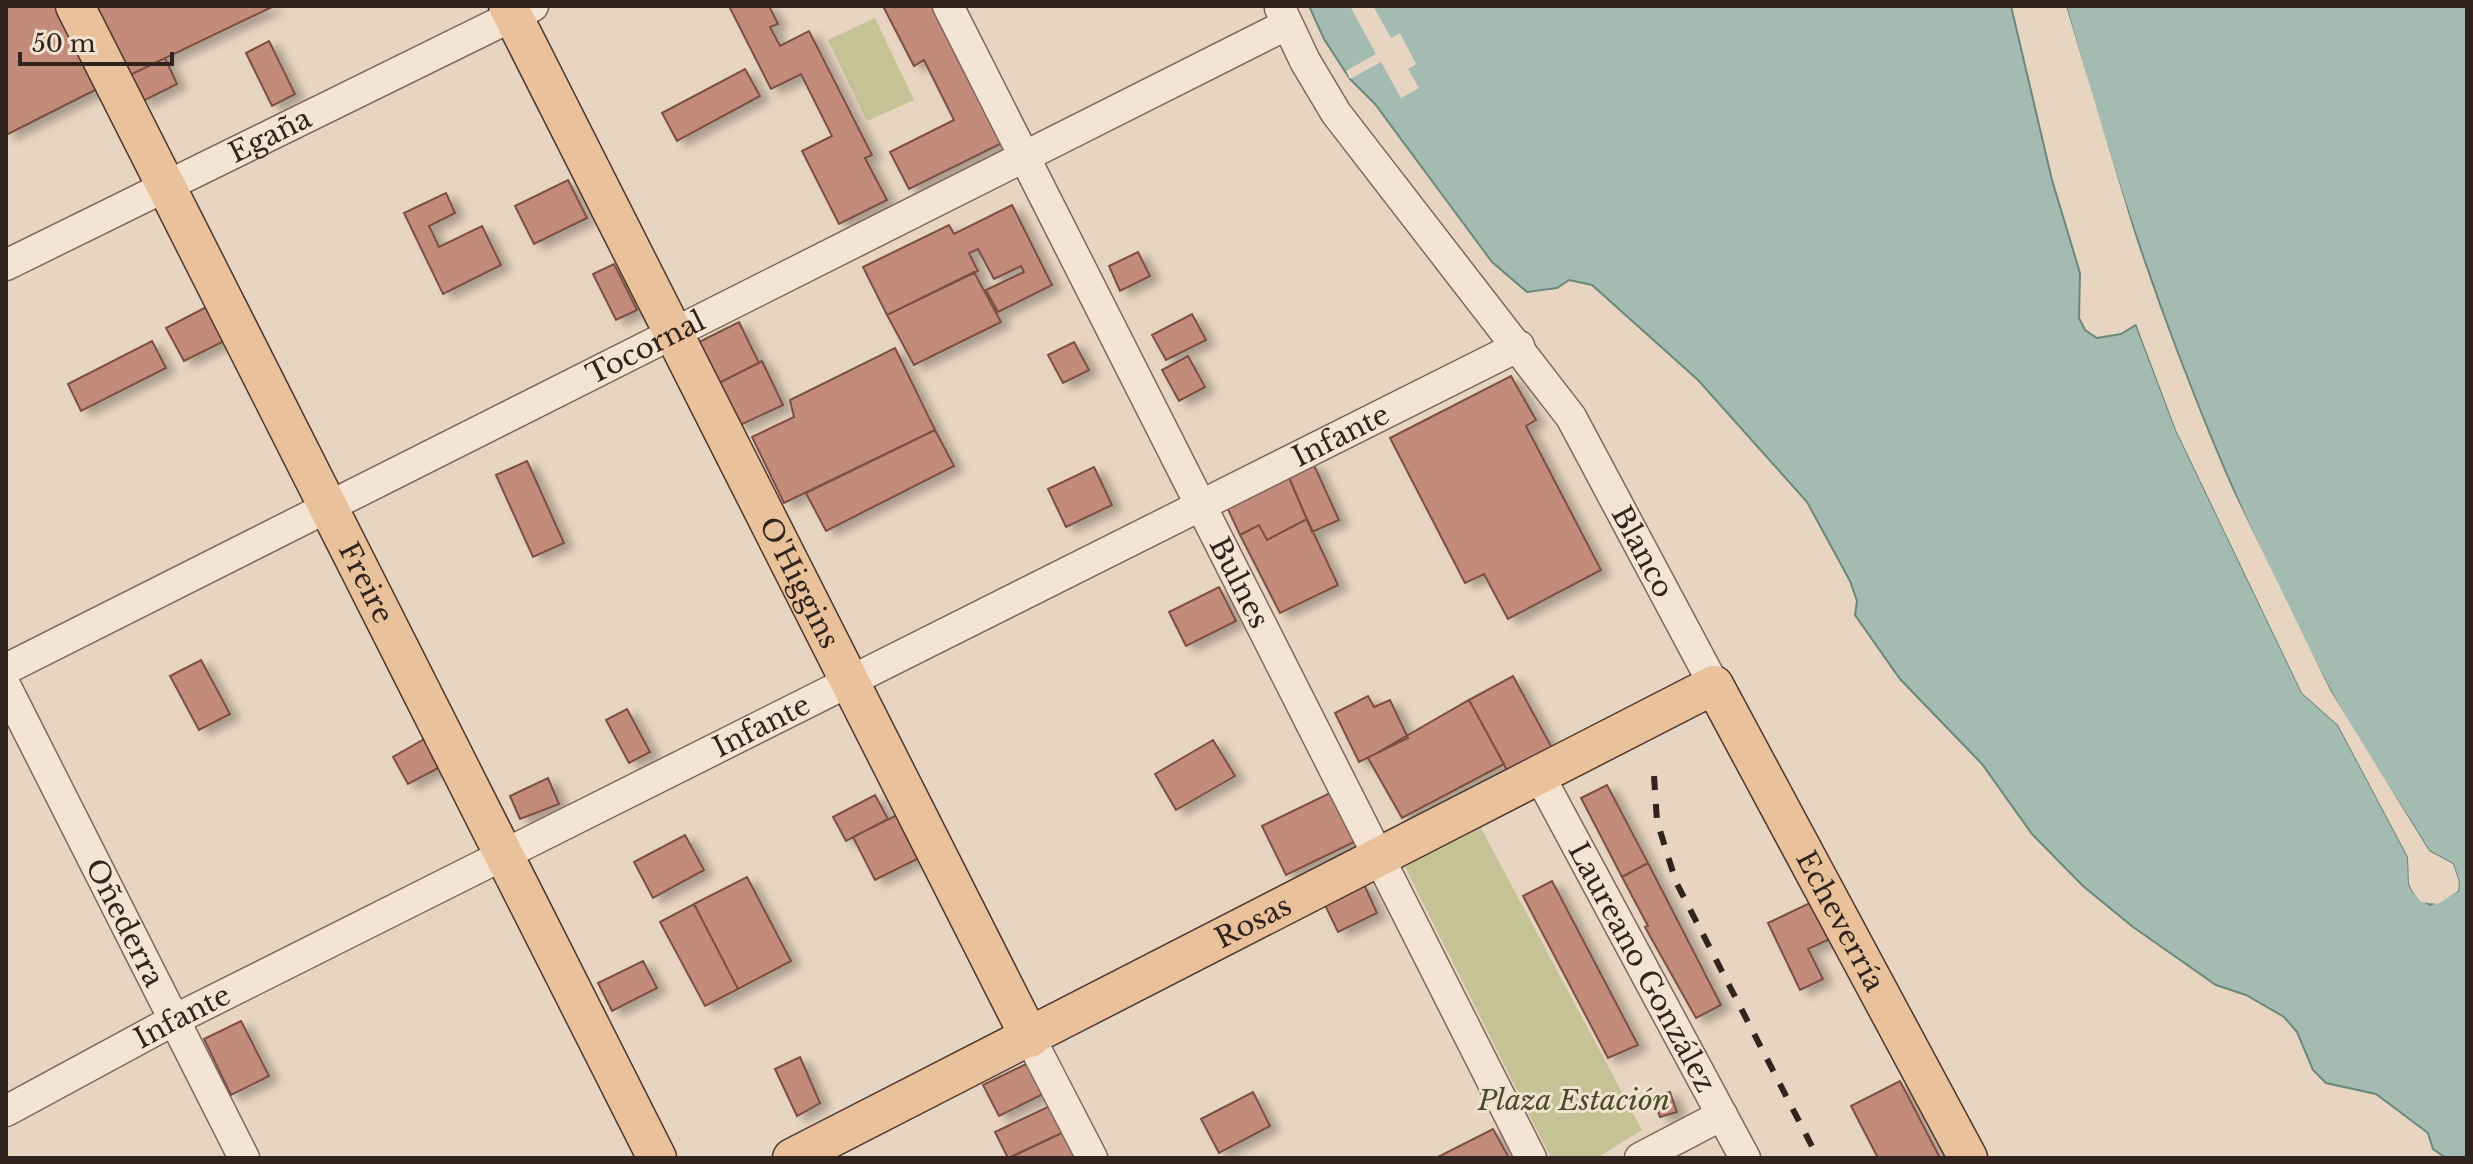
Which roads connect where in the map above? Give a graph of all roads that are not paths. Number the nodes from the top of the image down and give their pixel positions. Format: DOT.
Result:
graph roads {
  1 [pos="75,6"];
  2 [pos="948,6"];
  3 [pos="518,9"];
  4 [pos="1283,16"];
  5 [pos="1025,159"];
  6 [pos="166,186"];
  7 [pos="6,265"];
  8 [pos="674,335"];
  9 [pos="1519,346"];
  10 [pos="1201,505"];
  11 [pos="329,508"];
  12 [pos="6,669"];
  13 [pos="850,682"];
  14 [pos="1714,685"];
  15 [pos="6,687"];
  16 [pos="1539,775"];
  17 [pos="504,855"];
  18 [pos="1381,857"];
  19 [pos="174,1020"];
  20 [pos="1030,1038"];
  21 [pos="6,1111"];
  22 [pos="1722,1115"];
  23 [pos="244,1158"];
  24 [pos="657,1158"];
  25 [pos="792,1158"];
  26 [pos="1092,1158"];
  27 [pos="1531,1158"];
  28 [pos="1640,1158"];
  29 [pos="1745,1158"];
  30 [pos="1968,1158"];
  1 -- 6 [label="main road, Freire"];
  2 -- 5 [label="street, Bulnes"];
  3 -- 6 [label="street, Egaña"];
  3 -- 8 [label="main road, O'Higgins"];
  4 -- 5 [label="street, Tocornal"];
  4 -- 9 [label="street, Blanco"];
  5 -- 8 [label="street, Tocornal"];
  5 -- 10 [label="street, Bulnes"];
  6 -- 7 [label="street, Egaña"];
  6 -- 11 [label="main road, Freire"];
  8 -- 11 [label="street, Tocornal"];
  8 -- 13 [label="main road, O'Higgins"];
  9 -- 10 [label="street, Infante"];
  9 -- 14 [label="street, Blanco"];
  10 -- 13 [label="street, Infante"];
  10 -- 18 [label="street, Bulnes"];
  11 -- 12 [label="street, Tocornal"];
  11 -- 17 [label="main road, Freire"];
  13 -- 17 [label="street, Infante"];
  13 -- 20 [label="main road, O'Higgins"];
  14 -- 16 [label="main road, Rosas"];
  14 -- 30 [label="main road, Echeverría"];
  15 -- 19 [label="street, Oñederra"];
  16 -- 18 [label="main road, Rosas"];
  16 -- 22 [label="street, Laureano González"];
  17 -- 19 [label="street, Infante"];
  17 -- 24 [label="main road, Freire"];
  18 -- 20 [label="main road, Rosas"];
  18 -- 27 [label="street, Bulnes"];
  19 -- 21 [label="street, Infante"];
  19 -- 23 [label="street, Oñederra"];
  20 -- 25 [label="main road, Rosas"];
  20 -- 26 [label="street, O'Higgins"];
  22 -- 28 [label="street"];
  22 -- 29 [label="street, Laureano González"];
}
